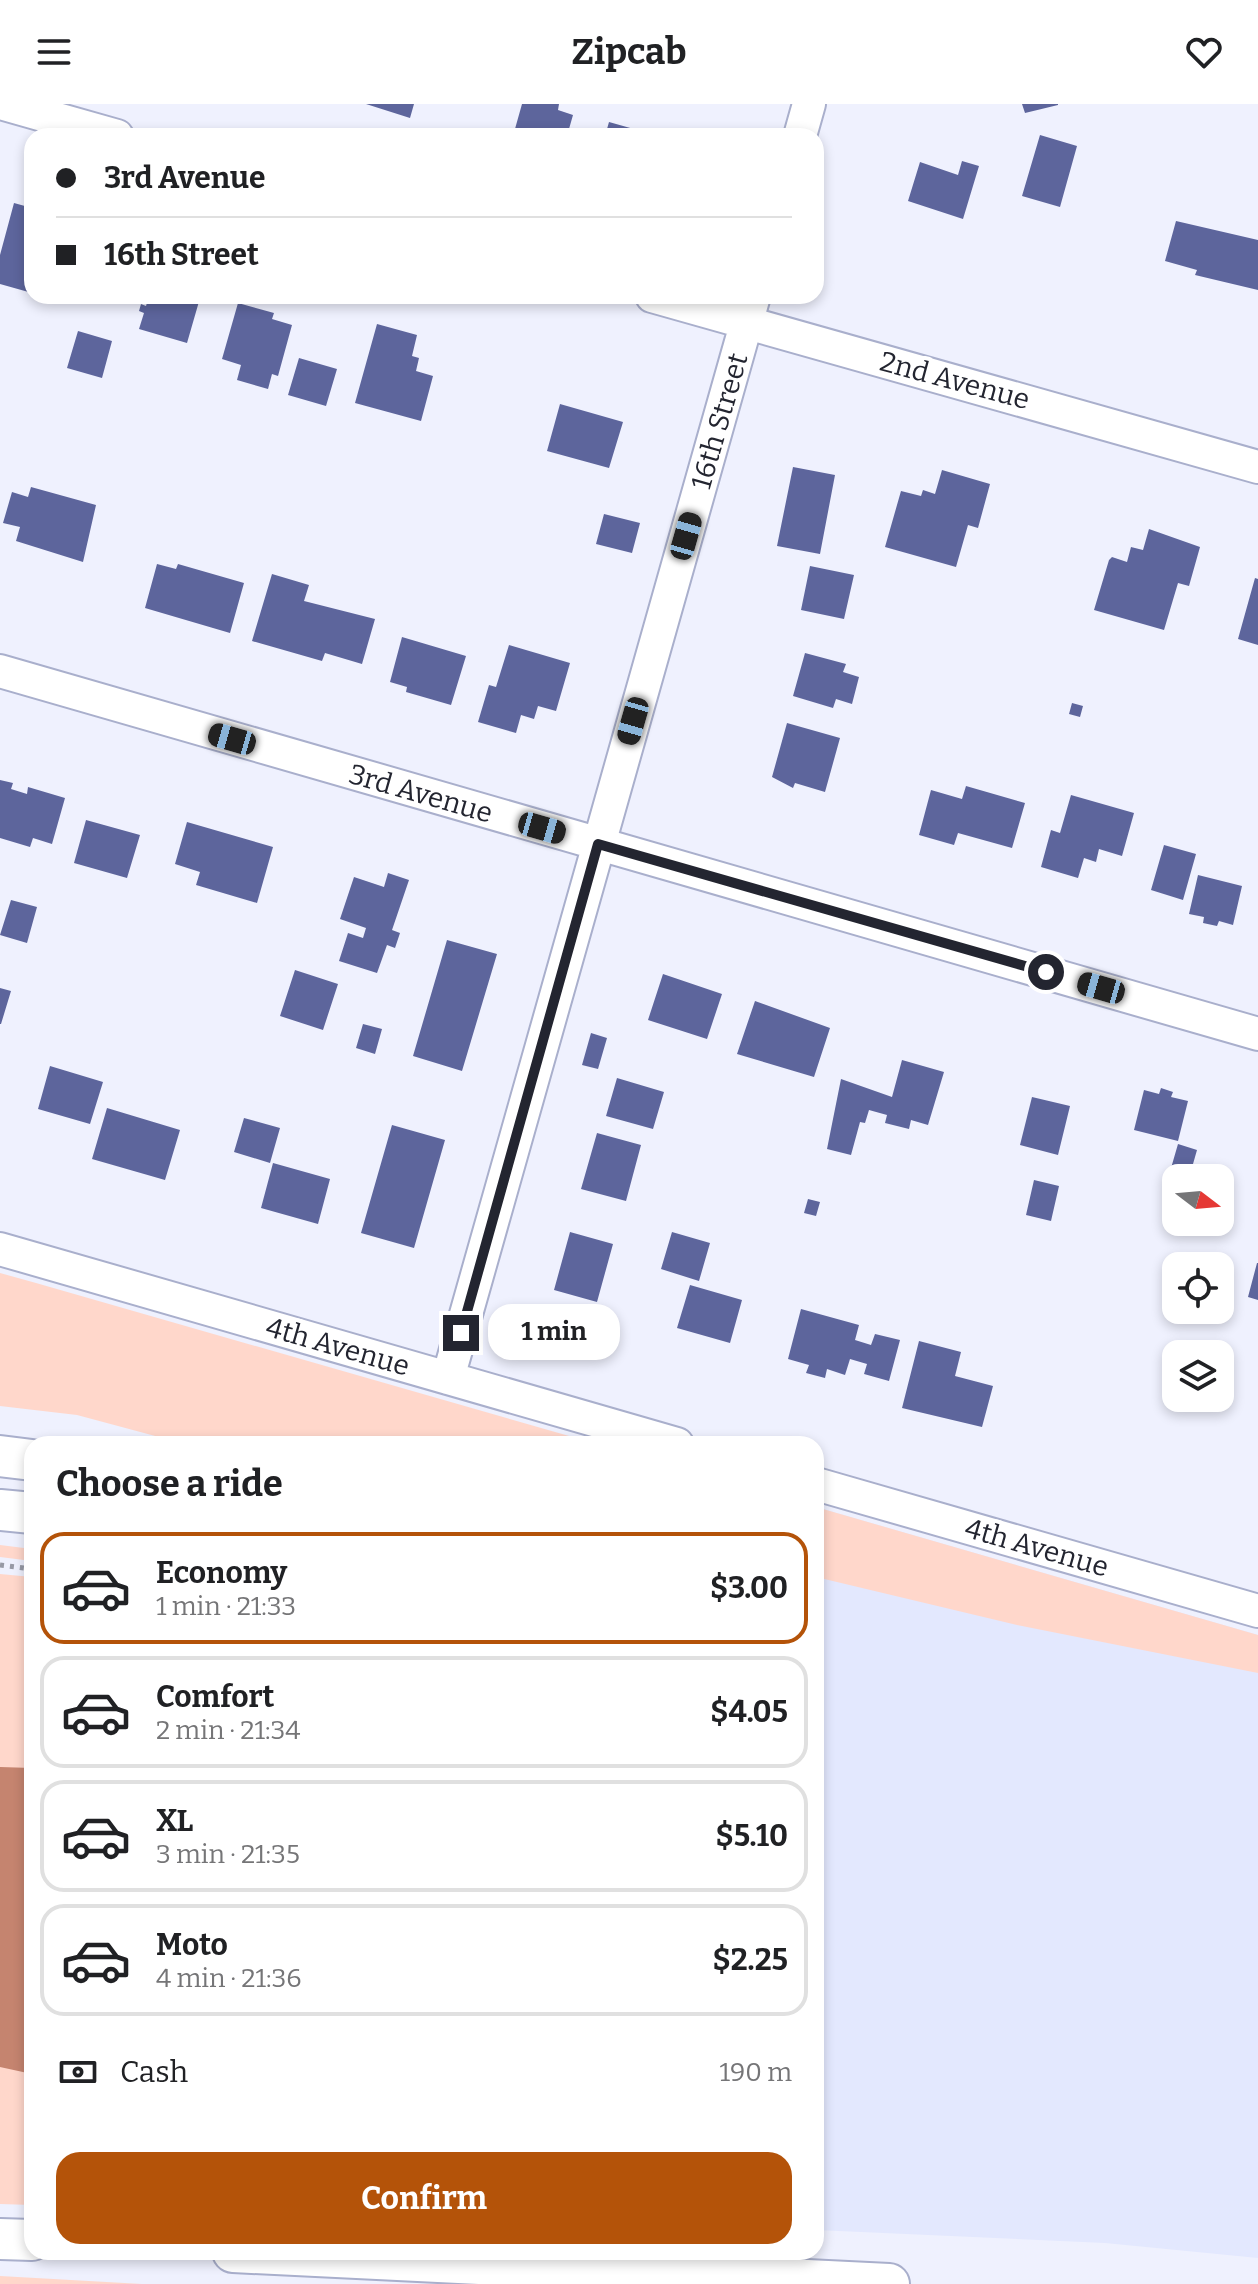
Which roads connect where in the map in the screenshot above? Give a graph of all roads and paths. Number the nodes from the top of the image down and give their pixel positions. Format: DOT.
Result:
graph roads {
  1 [pos="4,104"];
  2 [pos="809,104"];
  3 [pos="89,128"];
  4 [pos="802,128"];
  5 [pos="708,304"];
  6 [pos="750,310"];
  7 [pos="1258,467"];
  8 [pos="0,671"];
  9 [pos="598,844"];
  10 [pos="1258,1034"];
  11 [pos="0,1249"];
  12 [pos="448,1378"];
  13 [pos="649,1436"];
  14 [pos="0,1456"];
  15 [pos="24,1459"];
  16 [pos="824,1486"];
  17 [pos="0,1510"];
  18 [pos="24,1512"];
  19 [pos="0,1565"];
  20 [pos="24,1568"];
  21 [pos="1258,1611"];
  22 [pos="0,2239"];
  23 [pos="24,2240"];
  24 [pos="554,2260"];
  25 [pos="889,2284"];
  1 -- 3 [label="street"];
  2 -- 4 [label="street"];
  5 -- 6 [label="street, 2nd Avenue"];
  6 -- 7 [label="street, 2nd Avenue"];
  6 -- 9 [label="street, 16th Street"];
  8 -- 9 [label="street, 3rd Avenue"];
  9 -- 10 [label="street, 3rd Avenue"];
  9 -- 12 [label="street, 16th Street"];
  11 -- 12 [label="street, 4th Avenue"];
  12 -- 13 [label="street, 4th Avenue"];
  14 -- 15 [label="street"];
  16 -- 21 [label="street, 4th Avenue"];
  17 -- 18 [label="street"];
  19 -- 20 [label="path"];
  22 -- 23 [label="street"];
  24 -- 25 [label="street"];
}
